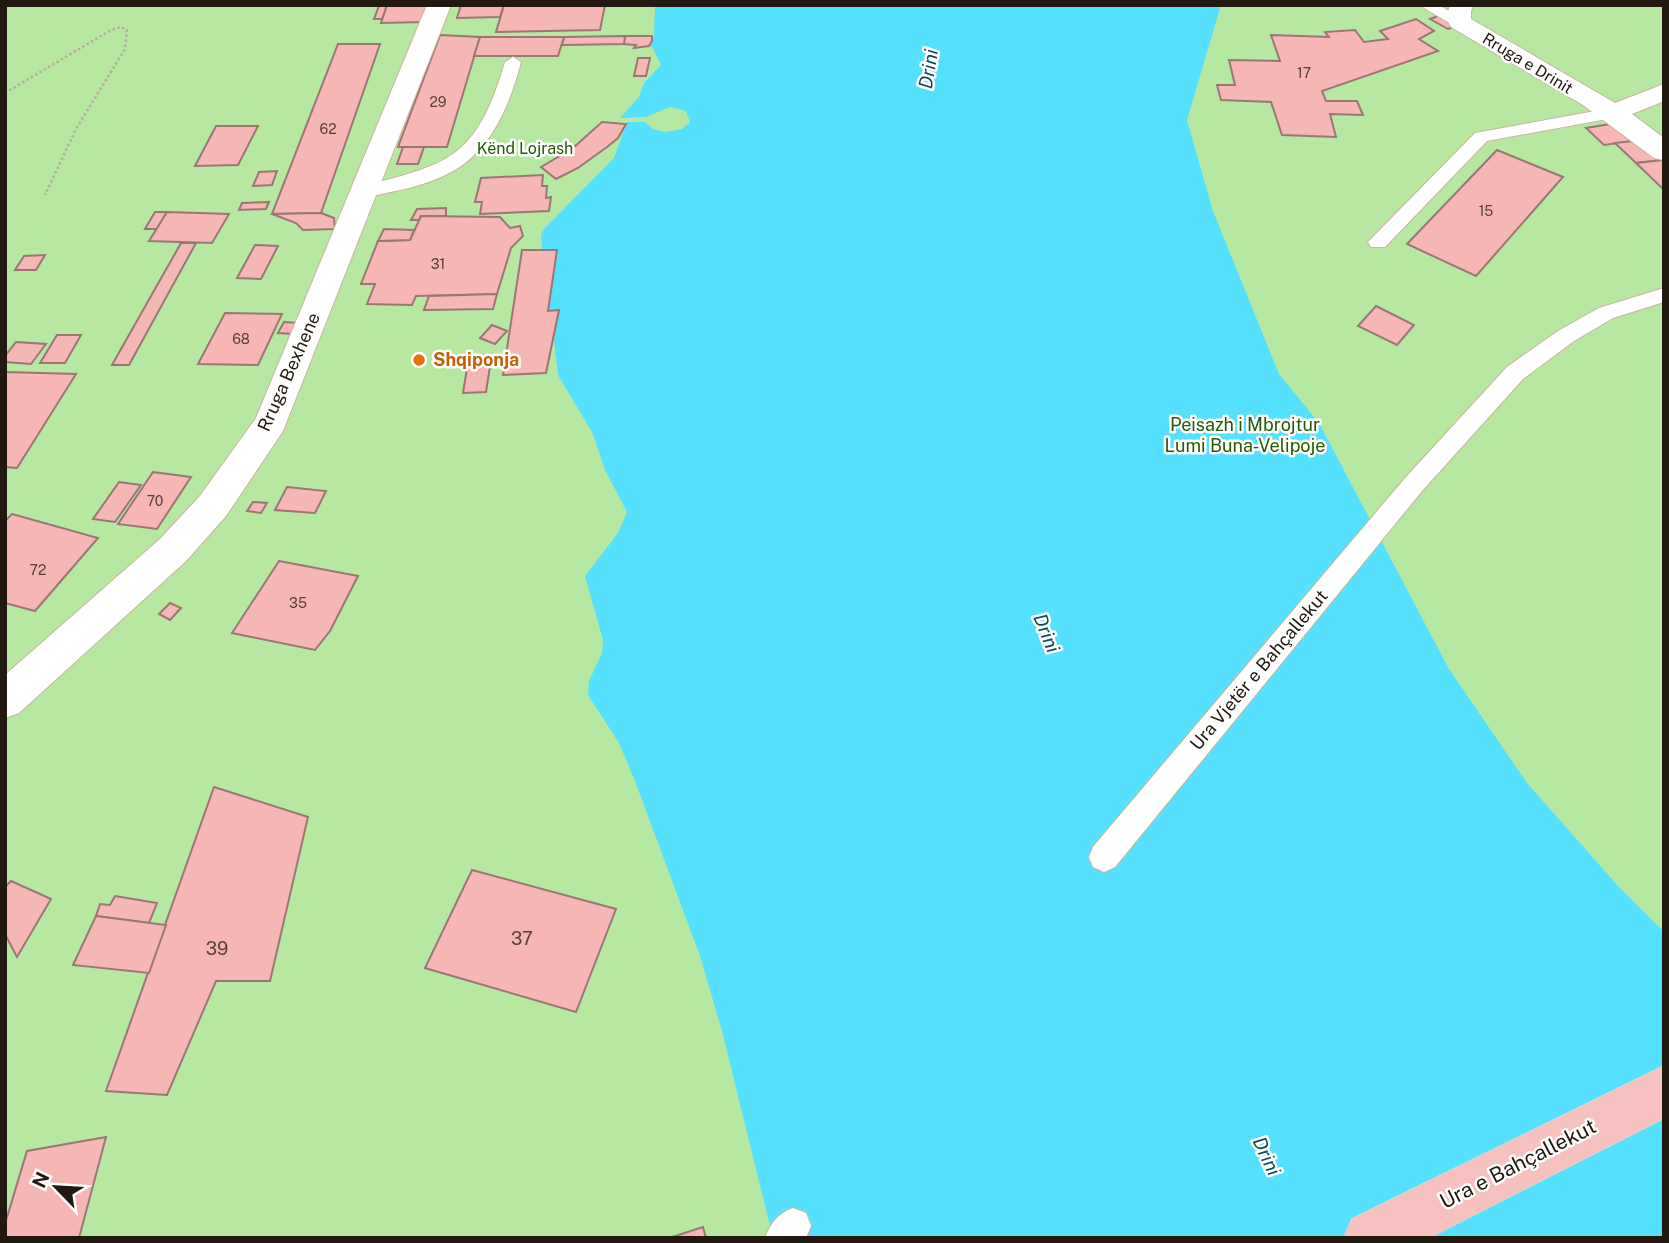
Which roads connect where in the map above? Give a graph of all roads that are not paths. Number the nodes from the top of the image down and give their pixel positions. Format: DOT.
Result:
graph roads {
  1 [pos="439,5"];
  2 [pos="1427,5"];
  3 [pos="1461,13"];
  4 [pos="513,62"];
  5 [pos="1664,92"];
  6 [pos="1612,113"];
  7 [pos="1653,130"];
  8 [pos="1664,152"];
  9 [pos="363,192"];
  10 [pos="1378,242"];
  11 [pos="1664,295"];
  12 [pos="5,700"];
  13 [pos="1104,857"];
  14 [pos="1664,1091"];
  15 [pos="1371,1238"];
  1 -- 9 [label="street, Rruga Bexhene"];
  2 -- 3 [label="lane"];
  3 -- 6 [label="street, Rruga e Drinit"];
  4 -- 9 [label="lane"];
  5 -- 6 [label="street"];
  6 -- 7 [label="street, Rruga e Drinit"];
  6 -- 10 [label="lane"];
  7 -- 8 [label="street, Rruga e Drinit"];
  9 -- 12 [label="street, Rruga Bexhene"];
  11 -- 13 [label="lane, Ura Vjetër e Bahçallekut"];
  14 -- 15 [label="main road, Ura e Bahçallekut"];
}
